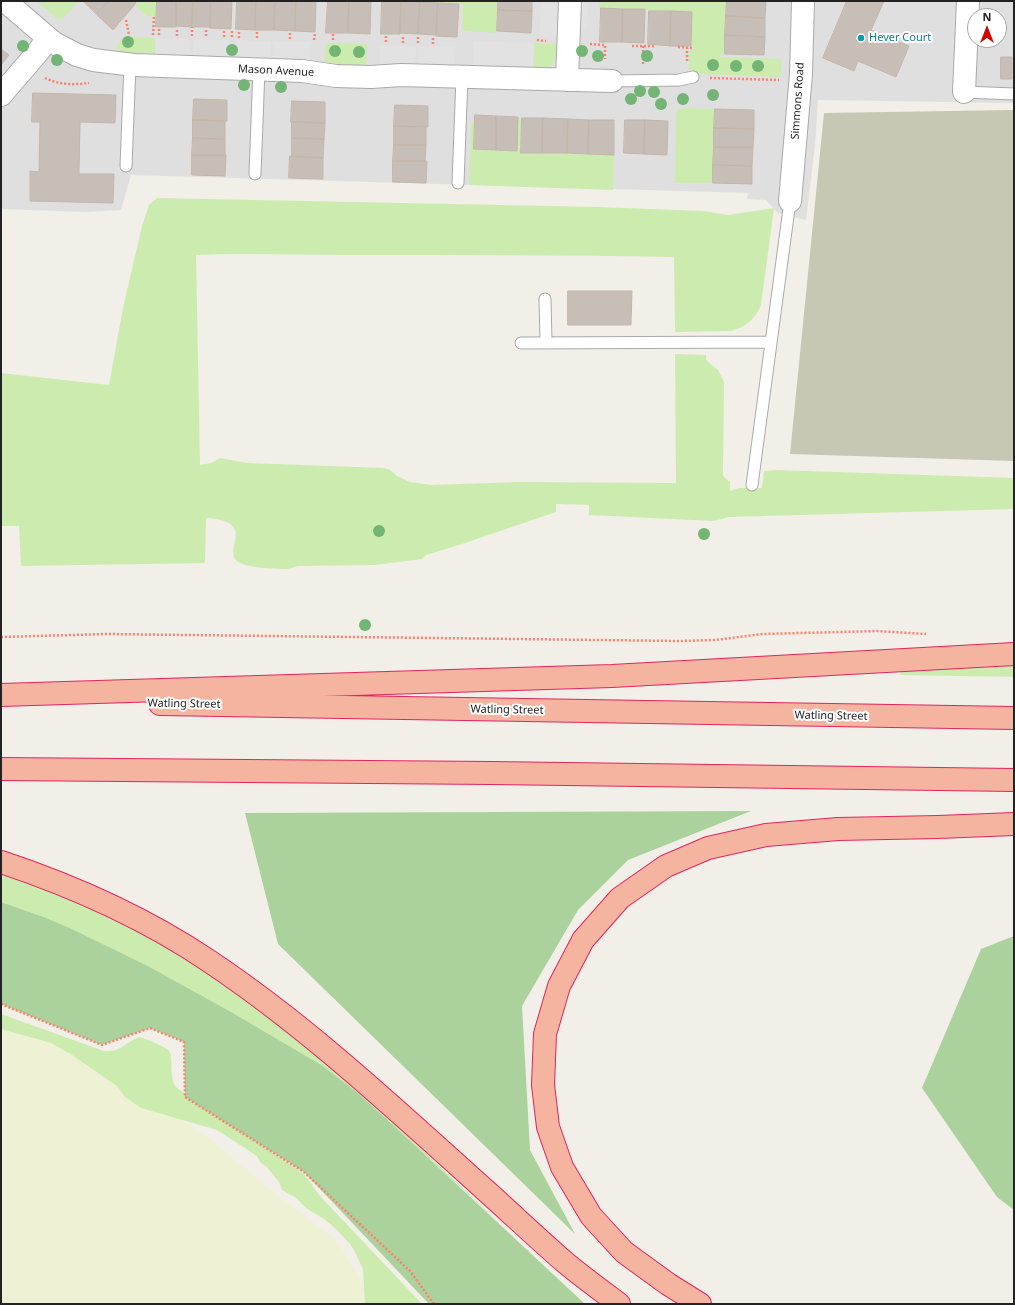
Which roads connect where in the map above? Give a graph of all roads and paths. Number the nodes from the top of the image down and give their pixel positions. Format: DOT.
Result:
graph roads {
  1 [pos="5,1"];
  2 [pos="570,1"];
  3 [pos="803,1"];
  4 [pos="968,1"];
  5 [pos="154,17"];
  6 [pos="126,20"];
  7 [pos="192,27"];
  8 [pos="160,28"];
  9 [pos="177,28"];
  10 [pos="206,28"];
  11 [pos="224,30"];
  12 [pos="232,30"];
  13 [pos="239,30"];
  14 [pos="257,31"];
  15 [pos="290,32"];
  16 [pos="314,33"];
  17 [pos="333,33"];
  18 [pos="129,35"];
  19 [pos="153,35"];
  20 [pos="159,35"];
  21 [pos="386,35"];
  22 [pos="177,36"];
  23 [pos="192,36"];
  24 [pos="206,36"];
  25 [pos="403,36"];
  26 [pos="418,36"];
  27 [pos="433,36"];
  28 [pos="224,37"];
  29 [pos="232,37"];
  30 [pos="48,38"];
  31 [pos="239,38"];
  32 [pos="257,38"];
  33 [pos="290,39"];
  34 [pos="314,40"];
  35 [pos="333,40"];
  36 [pos="386,42"];
  37 [pos="403,43"];
  38 [pos="418,43"];
  39 [pos="433,44"];
  40 [pos="589,44"];
  41 [pos="632,46"];
  42 [pos="654,46"];
  43 [pos="678,47"];
  44 [pos="692,48"];
  45 [pos="605,60"];
  46 [pos="130,64"];
  47 [pos="27,65"];
  48 [pos="259,69"];
  49 [pos="462,77"];
  50 [pos="693,77"];
  51 [pos="567,80"];
  52 [pos="612,81"];
  53 [pos="94,83"];
  54 [pos="800,84"];
  55 [pos="964,92"];
  56 [pos="1014,94"];
  57 [pos="1,95"];
  58 [pos="126,166"];
  59 [pos="255,174"];
  60 [pos="458,183"];
  61 [pos="790,200"];
  62 [pos="545,298"];
  63 [pos="546,342"];
  64 [pos="771,342"];
  65 [pos="521,343"];
  66 [pos="752,485"];
  67 [pos="927,634"];
  68 [pos="1,637"];
  69 [pos="1014,654"];
  70 [pos="1,695"];
  71 [pos="1,701"];
  72 [pos="1014,718"];
  73 [pos="1,769"];
  74 [pos="1014,780"];
  75 [pos="1014,824"];
  76 [pos="1,862"];
  77 [pos="1,1004"];
  78 [pos="434,1304"];
  79 [pos="619,1304"];
  80 [pos="700,1304"];
  1 -- 30 [label="street, Mason Avenue"];
  2 -- 51 [label="street"];
  3 -- 54 [label="street, Simmons Road"];
  4 -- 55 [label="street"];
  5 -- 19 [label="path"];
  6 -- 18 [label="path"];
  7 -- 23 [label="path"];
  8 -- 20 [label="path"];
  9 -- 22 [label="path"];
  10 -- 24 [label="path"];
  11 -- 28 [label="path"];
  12 -- 29 [label="path"];
  13 -- 31 [label="path"];
  14 -- 32 [label="path"];
  15 -- 33 [label="path"];
  16 -- 34 [label="path"];
  17 -- 35 [label="path"];
  21 -- 36 [label="path"];
  25 -- 37 [label="path"];
  26 -- 38 [label="path"];
  27 -- 39 [label="path"];
  30 -- 46 [label="street, Mason Avenue"];
  30 -- 47 [label="street"];
  40 -- 45 [label="path"];
  41 -- 42 [label="path"];
  43 -- 44 [label="path"];
  46 -- 48 [label="street, Mason Avenue"];
  46 -- 58 [label="lane"];
  47 -- 53 [label="path"];
  47 -- 57 [label="street"];
  48 -- 49 [label="street, Mason Avenue"];
  48 -- 59 [label="lane"];
  49 -- 51 [label="street, Mason Avenue"];
  49 -- 60 [label="lane"];
  50 -- 52 [label="lane"];
  50 -- 54 [label="path"];
  51 -- 52 [label="street, Mason Avenue"];
  54 -- 61 [label="street, Simmons Road"];
  55 -- 56 [label="lane"];
  61 -- 64 [label="lane"];
  62 -- 63 [label="lane"];
  63 -- 64 [label="lane"];
  63 -- 65 [label="lane"];
  64 -- 66 [label="lane"];
  67 -- 68 [label="path"];
  69 -- 70 [label="highway"];
  71 -- 72 [label="highway, Watling Street"];
  73 -- 74 [label="highway"];
  75 -- 80 [label="highway"];
  76 -- 79 [label="highway"];
  77 -- 78 [label="path"];
}
